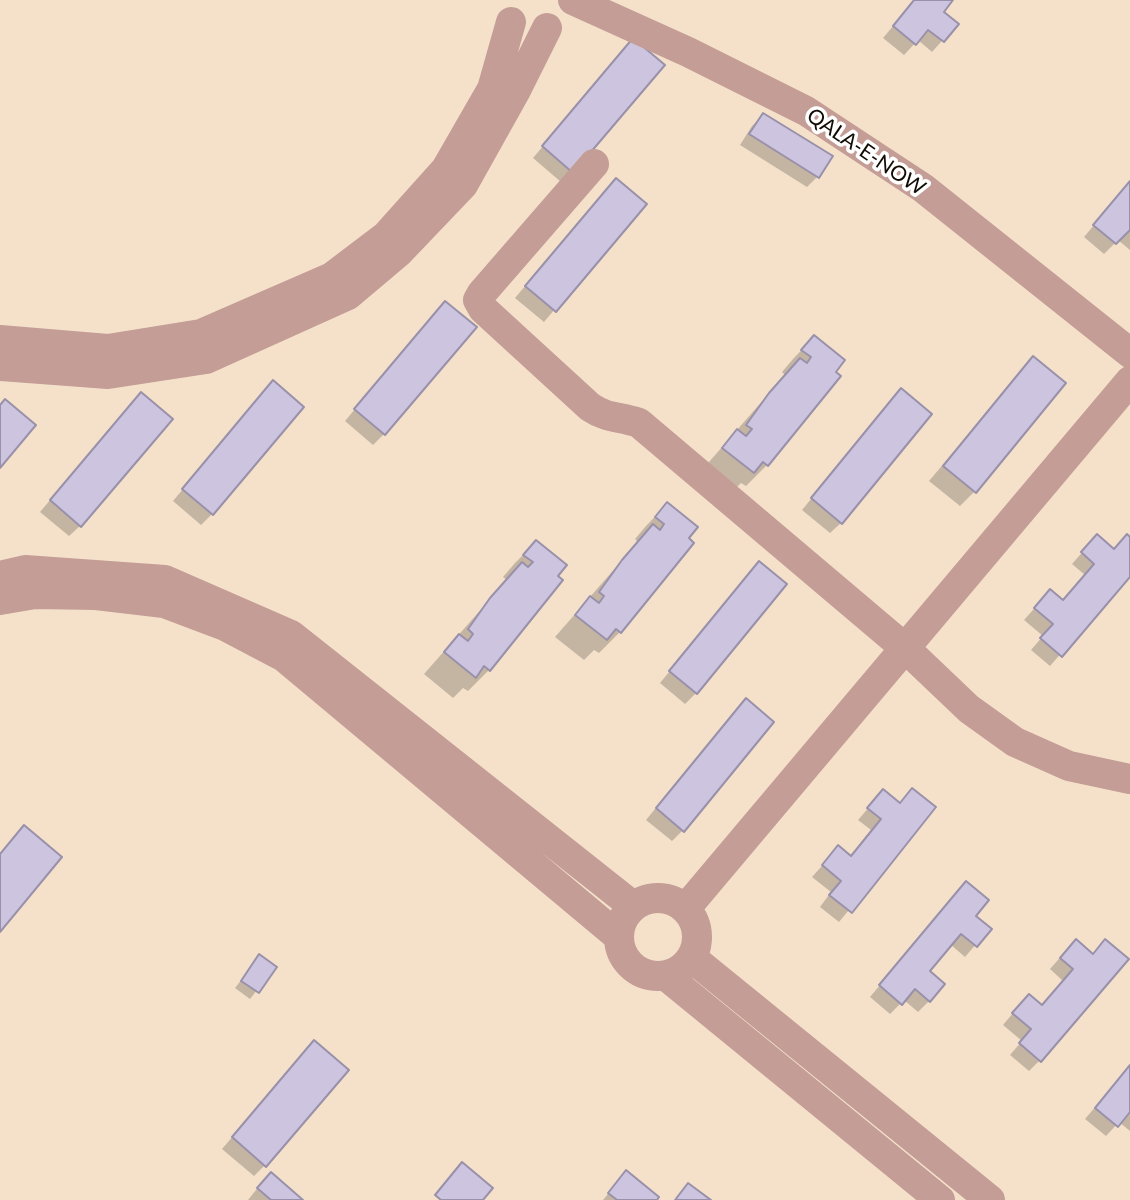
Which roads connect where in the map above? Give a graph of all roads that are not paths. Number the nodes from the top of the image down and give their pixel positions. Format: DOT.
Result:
graph roads {
  1 [pos="573,0"];
  2 [pos="504,11"];
  3 [pos="547,28"];
  4 [pos="594,164"];
  5 [pos="0,340"];
  6 [pos="1130,353"];
  7 [pos="0,366"];
  8 [pos="1130,381"];
  9 [pos="0,576"];
  10 [pos="0,600"];
  11 [pos="906,649"];
  12 [pos="1130,779"];
  13 [pos="633,906"];
  14 [pos="686,908"];
  15 [pos="619,937"];
  16 [pos="692,958"];
  17 [pos="666,976"];
  18 [pos="940,1200"];
  19 [pos="990,1200"];
  1 -- 3 [label="street"];
  1 -- 6 [label="street, QALA-E-NOW"];
  2 -- 3 [label="street"];
  2 -- 5 [label="street"];
  3 -- 7 [label="street"];
  4 -- 11 [label="street"];
  8 -- 11 [label="street"];
  9 -- 13 [label="street"];
  10 -- 15 [label="street"];
  11 -- 12 [label="street"];
  11 -- 14 [label="street"];
  13 -- 14 [label="street"];
  13 -- 15 [label="street"];
  14 -- 16 [label="street"];
  15 -- 17 [label="street"];
  16 -- 17 [label="street"];
  16 -- 19 [label="street"];
  17 -- 18 [label="street"];
}
